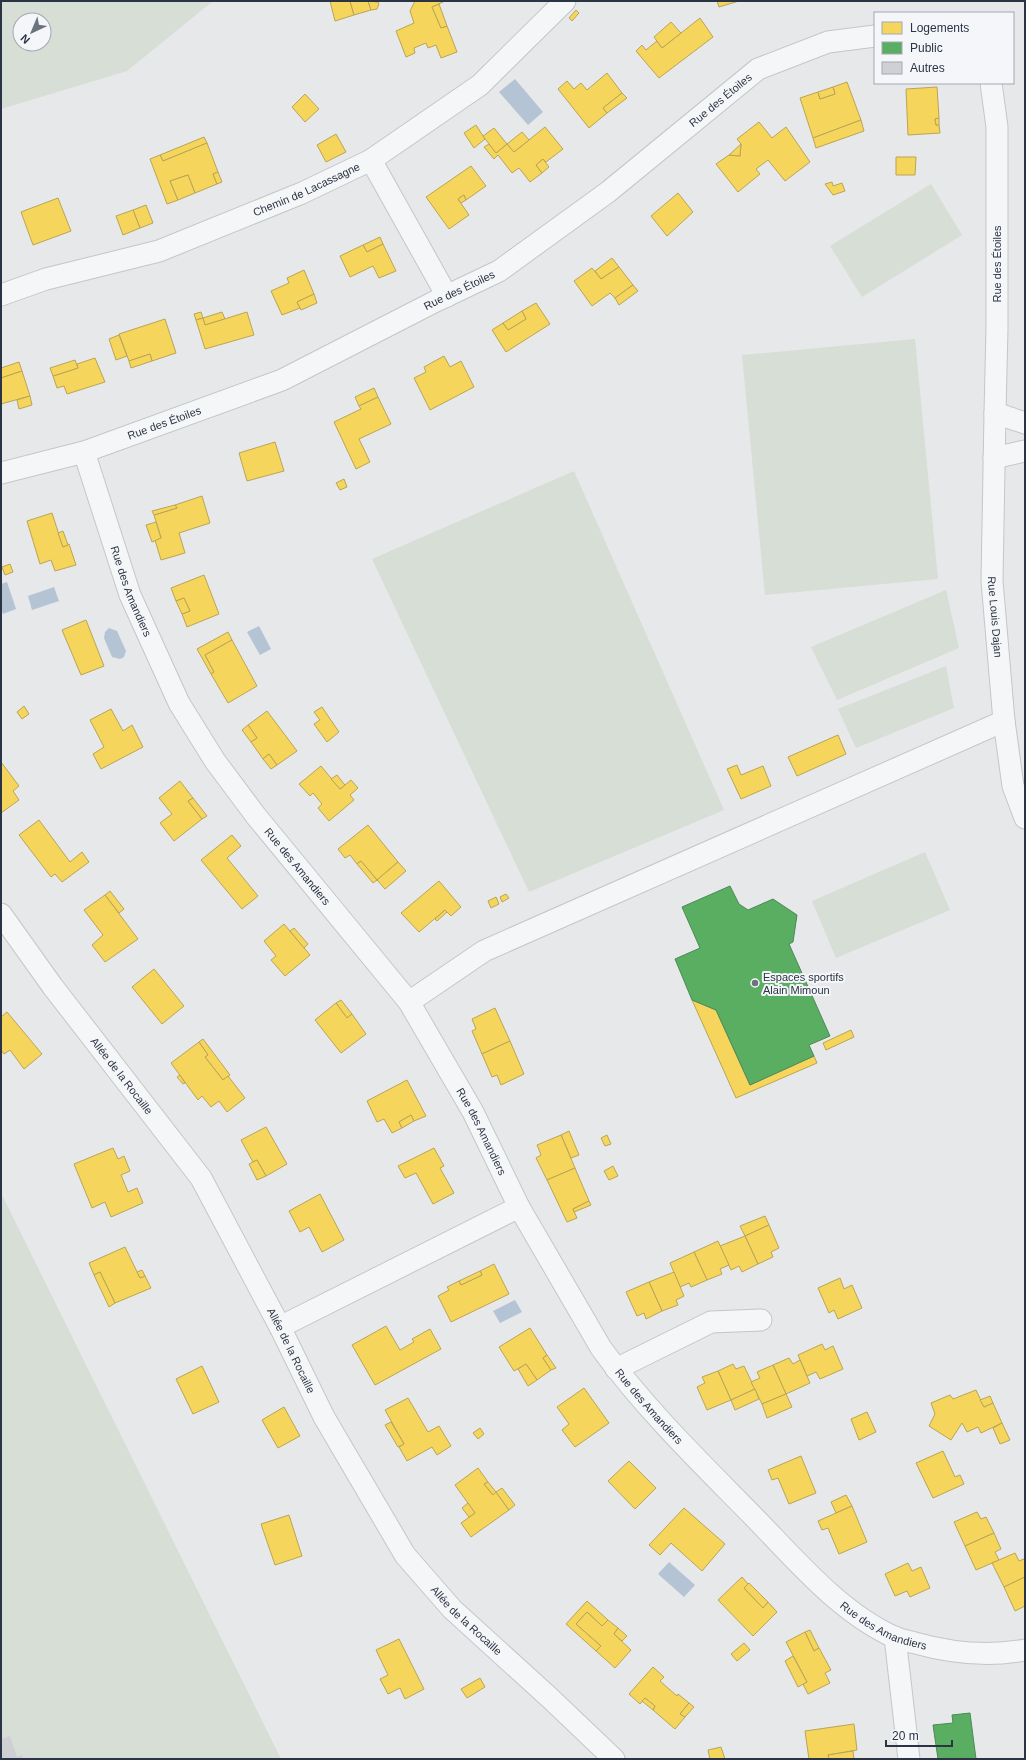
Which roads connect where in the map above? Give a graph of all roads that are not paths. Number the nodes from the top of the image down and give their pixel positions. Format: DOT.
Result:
graph roads {
  1 [pos="566,1"];
  2 [pos="874,36"];
  3 [pos="991,84"];
  4 [pos="371,160"];
  5 [pos="1,295"];
  6 [pos="447,296"];
  7 [pos="995,413"];
  8 [pos="1025,423"];
  9 [pos="1025,451"];
  10 [pos="84,452"];
  11 [pos="994,458"];
  12 [pos="1,473"];
  13 [pos="1004,721"];
  14 [pos="1025,818"];
  15 [pos="1,914"];
  16 [pos="409,1002"];
  17 [pos="519,1207"];
  18 [pos="761,1320"];
  19 [pos="280,1327"];
  20 [pos="616,1369"];
  21 [pos="895,1637"];
  22 [pos="1025,1650"];
  23 [pos="614,1759"];
  24 [pos="909,1759"];
  1 -- 4 [label="street, Chemin de Lacassagne"];
  2 -- 6 [label="street, Rue des Étoiles"];
  3 -- 7 [label="street, Rue des Étoiles"];
  4 -- 5 [label="street, Chemin de Lacassagne"];
  4 -- 6 [label="street"];
  6 -- 10 [label="street, Rue des Étoiles"];
  7 -- 8 [label="street"];
  7 -- 11 [label="street, Rue Louis Dajan"];
  9 -- 11 [label="street"];
  10 -- 12 [label="street, Rue des Étoiles"];
  10 -- 16 [label="street, Rue des Amandiers"];
  11 -- 13 [label="street, Rue Louis Dajan"];
  13 -- 14 [label="street, Rue Louis Dajan"];
  13 -- 16 [label="street"];
  15 -- 19 [label="street, Allée de la Rocaille"];
  16 -- 17 [label="street, Rue des Amandiers"];
  17 -- 19 [label="street"];
  17 -- 20 [label="street, Rue des Amandiers"];
  18 -- 20 [label="street"];
  19 -- 23 [label="street, Allée de la Rocaille"];
  20 -- 21 [label="street, Rue des Amandiers"];
  21 -- 22 [label="street, Rue des Amandiers"];
  21 -- 24 [label="street"];
}
